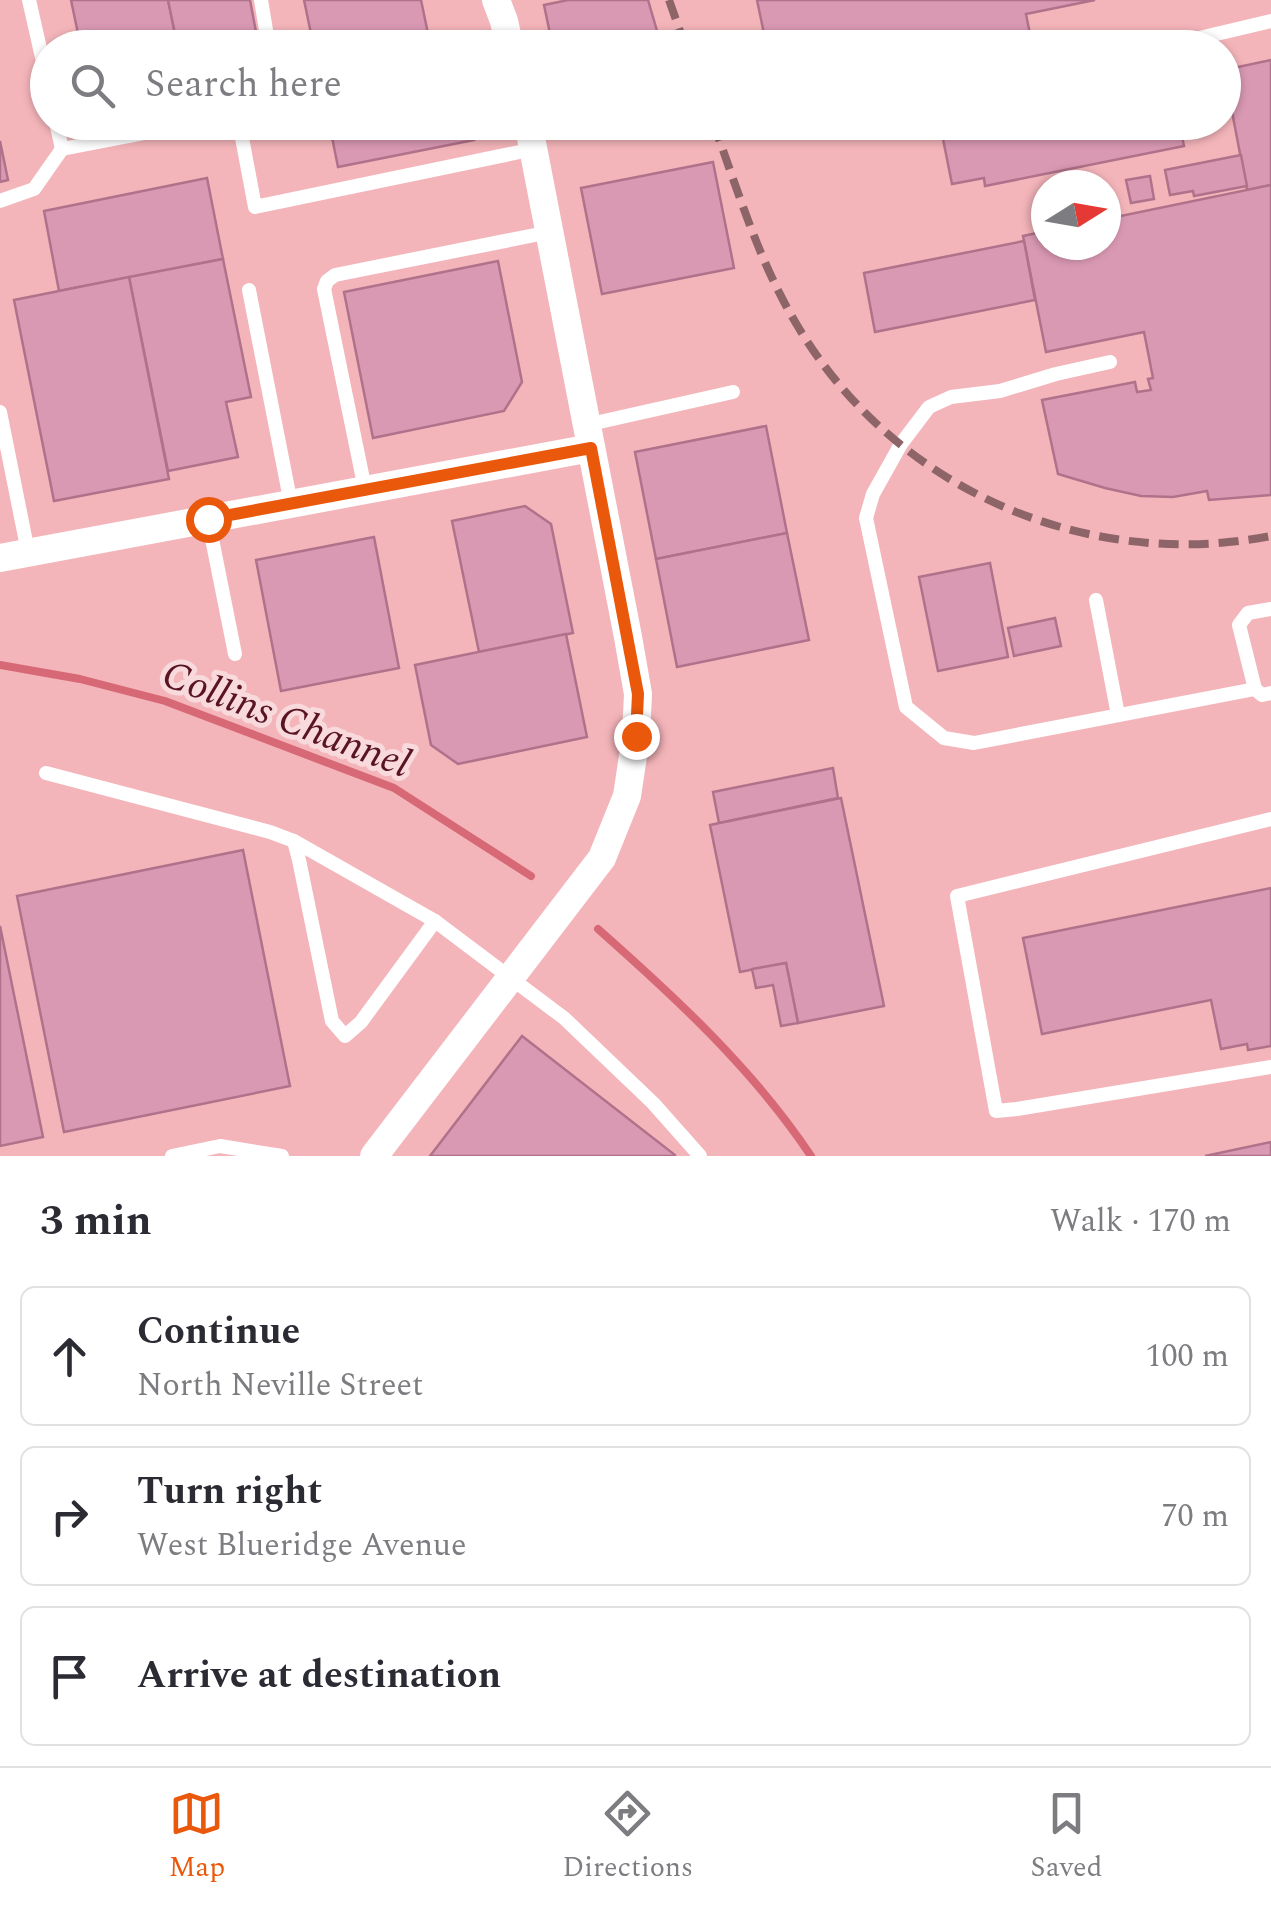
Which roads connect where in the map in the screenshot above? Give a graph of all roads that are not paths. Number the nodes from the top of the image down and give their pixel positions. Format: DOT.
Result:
graph roads {
  1 [pos="29,0"];
  2 [pos="261,0"];
  3 [pos="496,0"];
  4 [pos="1271,21"];
  5 [pos="36,30"];
  6 [pos="266,30"];
  7 [pos="506,30"];
  8 [pos="1233,30"];
  9 [pos="60,140"];
  10 [pos="109,140"];
  11 [pos="242,140"];
  12 [pos="515,140"];
  13 [pos="532,140"];
  14 [pos="62,149"];
  15 [pos="0,201"];
  16 [pos="550,232"];
  17 [pos="249,290"];
  18 [pos="1110,362"];
  19 [pos="733,392"];
  20 [pos="0,412"];
  21 [pos="588,436"];
  22 [pos="365,490"];
  23 [pos="291,504"];
  24 [pos="208,519"];
  25 [pos="28,552"];
  26 [pos="0,558"];
  27 [pos="1096,600"];
  28 [pos="1271,609"];
  29 [pos="235,654"];
  30 [pos="1254,689"];
  31 [pos="1271,693"];
  32 [pos="1118,715"];
  33 [pos="46,773"];
  34 [pos="1271,820"];
  35 [pos="294,841"];
  36 [pos="435,920"];
  37 [pos="511,976"];
  38 [pos="1271,1068"];
  39 [pos="172,1156"];
  40 [pos="282,1156"];
  41 [pos="374,1156"];
  42 [pos="700,1156"];
  1 -- 5 [label="lane"];
  2 -- 6 [label="lane"];
  3 -- 7 [label="street"];
  4 -- 8 [label="lane"];
  9 -- 14 [label="lane"];
  10 -- 14 [label="lane"];
  11 -- 12 [label="lane"];
  13 -- 16 [label="street"];
  14 -- 15 [label="lane"];
  16 -- 21 [label="street"];
  16 -- 22 [label="lane"];
  17 -- 23 [label="lane"];
  18 -- 32 [label="lane"];
  19 -- 21 [label="lane"];
  20 -- 25 [label="lane"];
  21 -- 22 [label="street"];
  21 -- 37 [label="street"];
  22 -- 23 [label="street"];
  23 -- 24 [label="street"];
  24 -- 25 [label="street"];
  24 -- 29 [label="lane"];
  25 -- 26 [label="street"];
  27 -- 32 [label="lane"];
  28 -- 30 [label="lane"];
  30 -- 31 [label="lane"];
  30 -- 32 [label="lane"];
  33 -- 35 [label="lane"];
  34 -- 38 [label="lane"];
  35 -- 36 [label="lane"];
  35 -- 36 [label="lane"];
  36 -- 37 [label="lane"];
  37 -- 41 [label="street"];
  37 -- 42 [label="lane"];
  39 -- 40 [label="lane"];
}
